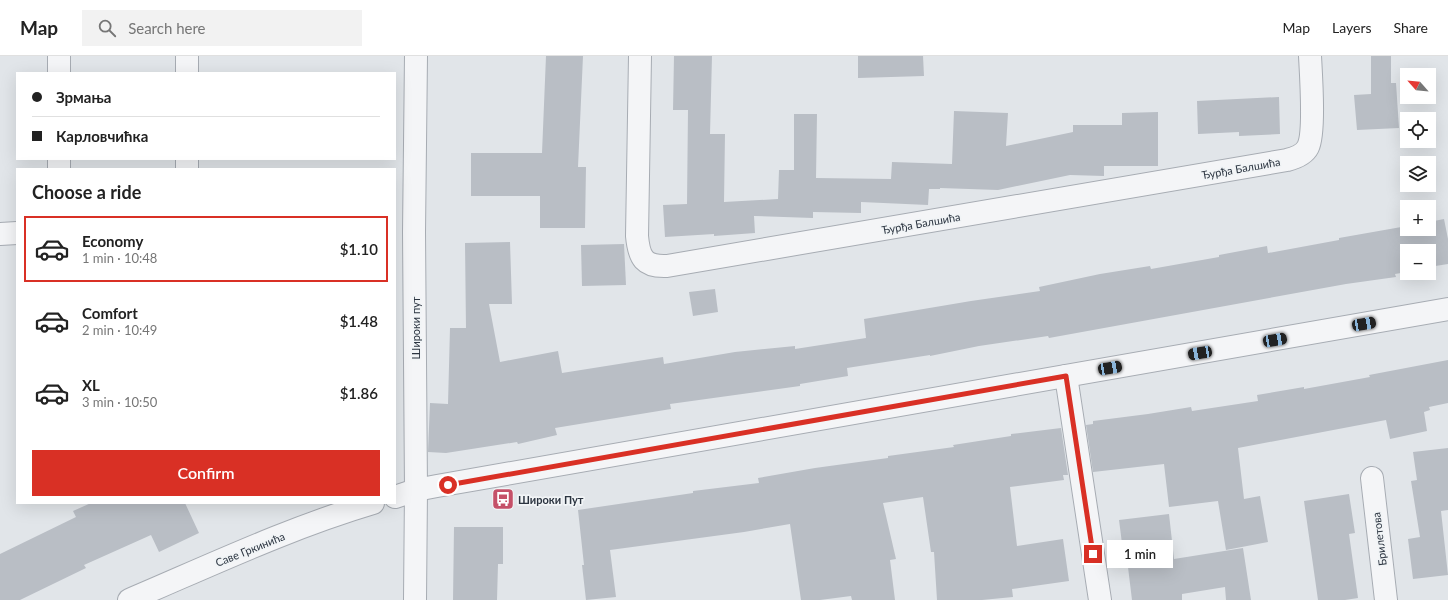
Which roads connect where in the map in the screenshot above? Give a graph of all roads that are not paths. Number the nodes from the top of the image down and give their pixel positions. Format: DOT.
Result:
graph roads {
  1 [pos="59,56"];
  2 [pos="187,56"];
  3 [pos="416,56"];
  4 [pos="640,56"];
  5 [pos="1310,56"];
  6 [pos="59,72"];
  7 [pos="187,72"];
  8 [pos="404,232"];
  9 [pos="16,233"];
  10 [pos="0,234"];
  11 [pos="1448,309"];
  12 [pos="1066,376"];
  13 [pos="1372,478"];
  14 [pos="416,490"];
  15 [pos="396,497"];
  16 [pos="371,504"];
  17 [pos="128,600"];
  18 [pos="415,600"];
  19 [pos="1100,600"];
  20 [pos="1386,600"];
  1 -- 6 [label="street"];
  2 -- 7 [label="street"];
  3 -- 8 [label="street, Широки пут"];
  4 -- 5 [label="street, Ђурђа Балшића"];
  8 -- 14 [label="street, Широки пут"];
  9 -- 10 [label="street"];
  11 -- 12 [label="street"];
  12 -- 14 [label="street"];
  12 -- 19 [label="street"];
  13 -- 20 [label="street, Брилетова"];
  14 -- 15 [label="street"];
  14 -- 18 [label="street, Широки пут"];
  16 -- 17 [label="street, Саве Гркинића"];
}
